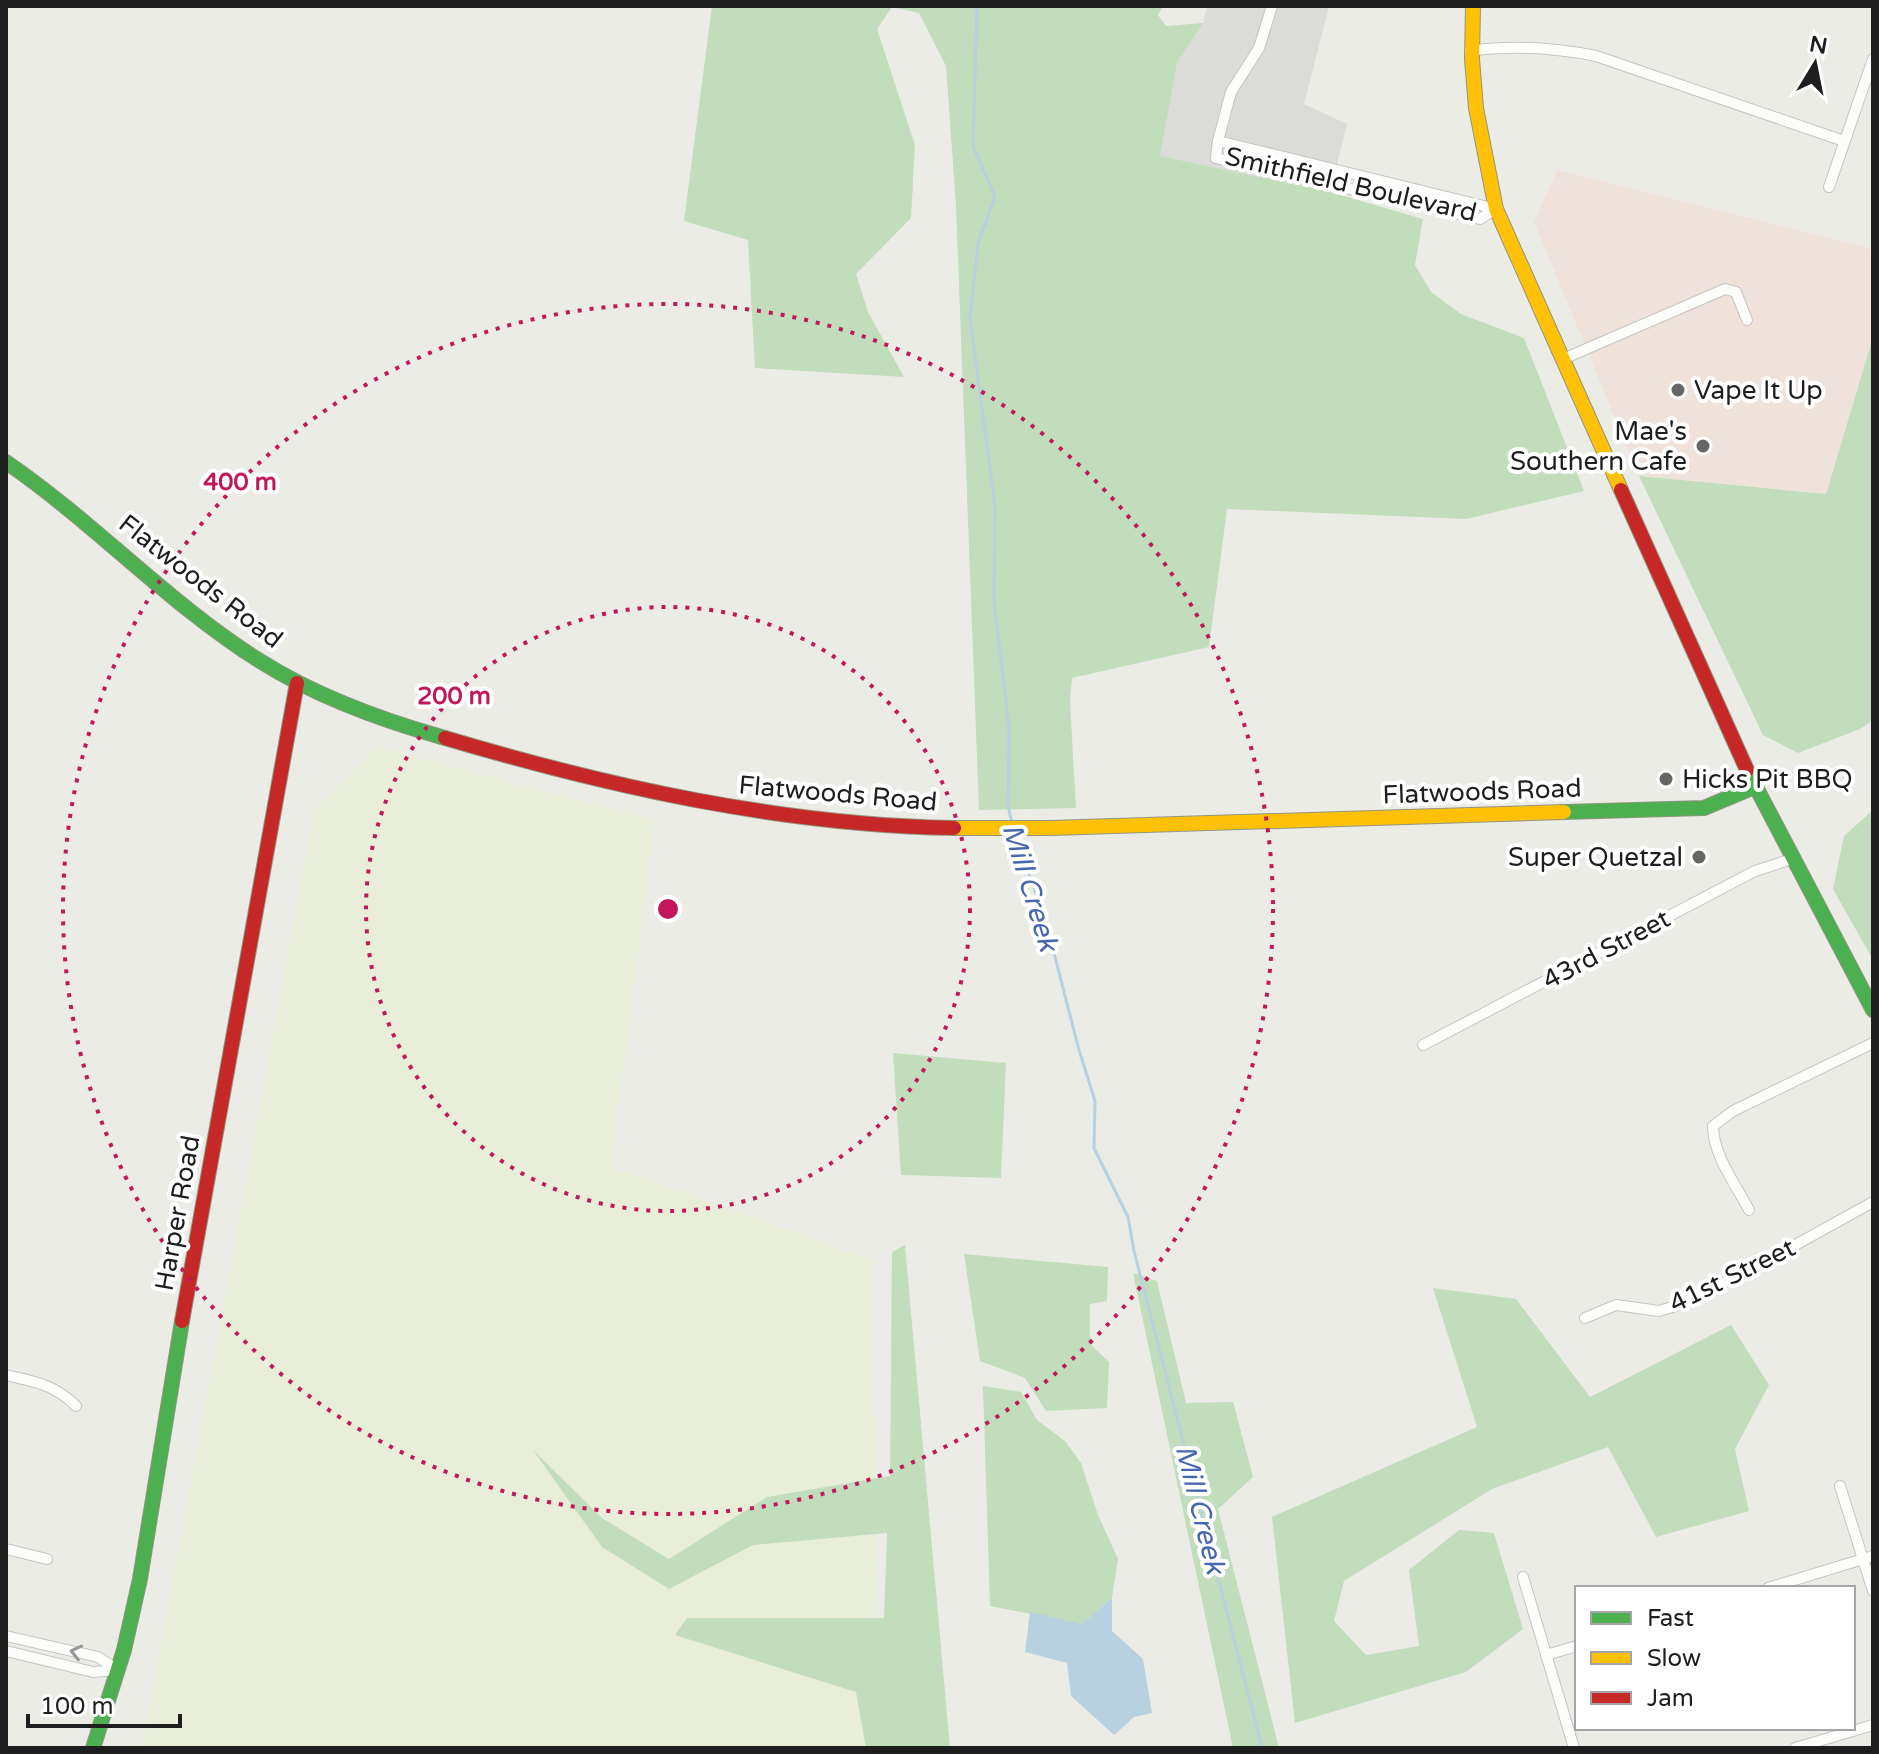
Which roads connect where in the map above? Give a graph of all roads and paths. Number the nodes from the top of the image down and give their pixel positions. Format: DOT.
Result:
graph roads {
  1 [pos="1272,6"];
  2 [pos="1473,6"];
  3 [pos="1470,51"];
  4 [pos="1873,59"];
  5 [pos="1218,141"];
  6 [pos="1844,141"];
  7 [pos="1829,187"];
  8 [pos="1496,209"];
  9 [pos="1747,320"];
  10 [pos="1563,359"];
  11 [pos="6,462"];
  12 [pos="297,683"];
  13 [pos="1754,787"];
  14 [pos="1792,859"];
  15 [pos="1873,1010"];
  16 [pos="1873,1043"];
  17 [pos="1423,1045"];
  18 [pos="1873,1202"];
  19 [pos="1749,1210"];
  20 [pos="1585,1318"];
  21 [pos="6,1375"];
  22 [pos="76,1406"];
  23 [pos="1840,1486"];
  24 [pos="6,1549"];
  25 [pos="1868,1558"];
  26 [pos="47,1559"];
  27 [pos="1523,1577"];
  28 [pos="1775,1586"];
  29 [pos="1873,1591"];
  30 [pos="6,1636"];
  31 [pos="40,1644"];
  32 [pos="1575,1647"];
  33 [pos="6,1651"];
  34 [pos="1546,1655"];
  35 [pos="36,1658"];
  36 [pos="118,1670"];
  37 [pos="1873,1725"];
  38 [pos="93,1748"];
  39 [pos="1574,1748"];
  40 [pos="1795,1748"];
  1 -- 5 [label="street"];
  2 -- 3 [label="main road"];
  3 -- 6 [label="street"];
  3 -- 8 [label="main road"];
  4 -- 6 [label="street"];
  5 -- 8 [label="street, Smithfield Boulevard"];
  5 -- 8 [label="street, Smithfield Boulevard"];
  6 -- 7 [label="street"];
  8 -- 10 [label="main road"];
  9 -- 10 [label="street"];
  10 -- 13 [label="main road"];
  11 -- 12 [label="main road, Flatwoods Road"];
  12 -- 13 [label="main road, Flatwoods Road"];
  12 -- 36 [label="main road, Harper Road"];
  13 -- 14 [label="main road"];
  14 -- 15 [label="main road"];
  14 -- 17 [label="street, 43rd Street"];
  16 -- 19 [label="street"];
  18 -- 20 [label="street, 41st Street"];
  21 -- 22 [label="street"];
  23 -- 25 [label="street"];
  24 -- 26 [label="street"];
  25 -- 28 [label="street"];
  25 -- 29 [label="street"];
  27 -- 34 [label="street"];
  30 -- 31 [label="street"];
  31 -- 35 [label="street"];
  36 -- 31 [label="street, one-way"];
  32 -- 34 [label="street"];
  33 -- 35 [label="street"];
  34 -- 39 [label="street"];
  35 -- 36 [label="street"];
  36 -- 38 [label="main road, Harper Road"];
  37 -- 40 [label="street"];
}
